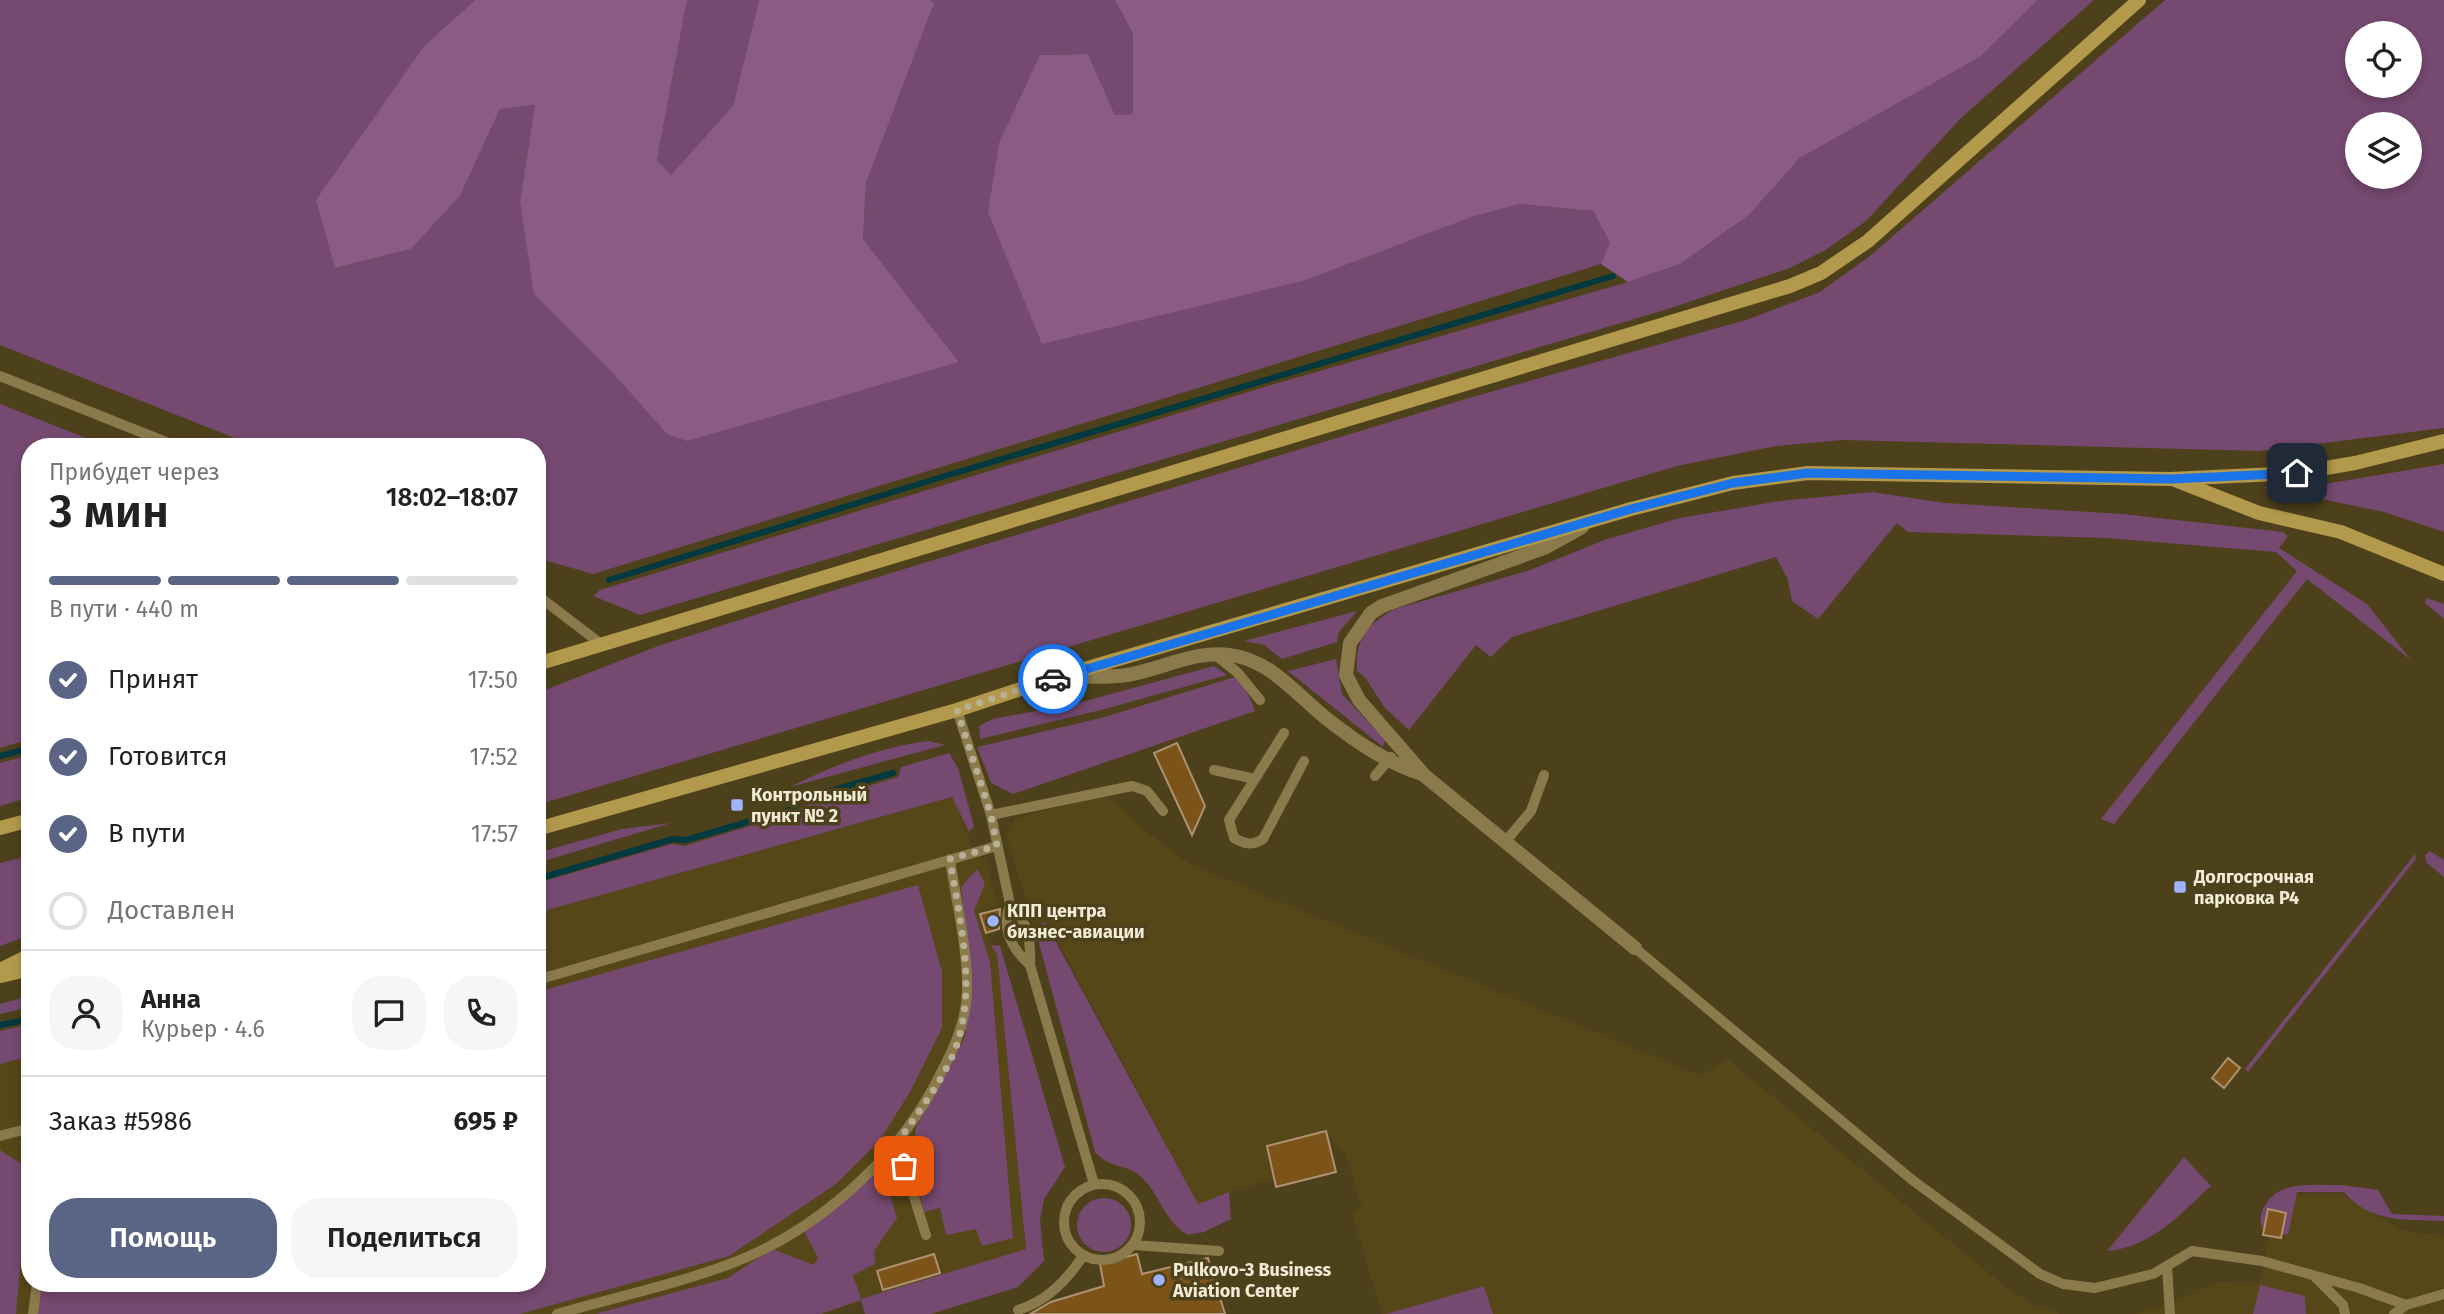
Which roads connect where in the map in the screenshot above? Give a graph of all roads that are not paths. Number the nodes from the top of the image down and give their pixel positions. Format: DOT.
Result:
graph roads {
  1 [pos="2139,0"];
  2 [pos="0,376"];
  3 [pos="156,438"];
  4 [pos="2444,441"];
  5 [pos="2171,479"];
  6 [pos="1587,524"];
  7 [pos="2444,574"];
  8 [pos="546,602"];
  9 [pos="601,644"];
  10 [pos="1214,654"];
  11 [pos="546,661"];
  12 [pos="1057,677"];
  13 [pos="1260,700"];
  14 [pos="957,710"];
  15 [pos="1284,733"];
  16 [pos="1401,745"];
  17 [pos="1304,761"];
  18 [pos="1387,762"];
  19 [pos="1214,770"];
  20 [pos="1544,775"];
  21 [pos="1375,776"];
  22 [pos="1425,776"];
  23 [pos="1255,779"];
  24 [pos="605,809"];
  25 [pos="1163,811"];
  26 [pos="991,815"];
  27 [pos="546,819"];
  28 [pos="21,822"];
  29 [pos="546,826"];
  30 [pos="0,828"];
  31 [pos="1505,842"];
  32 [pos="997,846"];
  33 [pos="950,859"];
  34 [pos="1010,904"];
  35 [pos="1635,948"];
  36 [pos="21,960"];
  37 [pos="1030,965"];
  38 [pos="0,970"];
  39 [pos="21,971"];
  40 [pos="0,977"];
  41 [pos="546,977"];
  42 [pos="21,1130"];
  43 [pos="0,1136"];
  44 [pos="897,1143"];
  45 [pos="1094,1184"];
  46 [pos="926,1235"];
  47 [pos="1133,1245"];
  48 [pos="1219,1251"];
  49 [pos="1083,1256"];
  50 [pos="2167,1266"];
  51 [pos="2316,1278"];
  52 [pos="36,1292"];
  53 [pos="2444,1294"];
  54 [pos="2406,1305"];
  55 [pos="1018,1310"];
  56 [pos="33,1314"];
  57 [pos="557,1314"];
  58 [pos="2170,1314"];
  59 [pos="2345,1314"];
  60 [pos="2394,1314"];
  1 -- 9 [label="main road"];
  2 -- 3 [label="lane"];
  4 -- 5 [label="main road"];
  5 -- 6 [label="main road"];
  5 -- 7 [label="main road"];
  6 -- 12 [label="main road"];
  6 -- 16 [label="street"];
  8 -- 9 [label="lane"];
  9 -- 11 [label="main road"];
  10 -- 12 [label="street"];
  10 -- 13 [label="lane"];
  10 -- 18 [label="street"];
  12 -- 14 [label="main road"];
  14 -- 24 [label="main road"];
  14 -- 26 [label="lane"];
  15 -- 23 [label="lane"];
  16 -- 18 [label="lane"];
  16 -- 22 [label="street"];
  17 -- 23 [label="lane"];
  18 -- 21 [label="lane"];
  18 -- 22 [label="street"];
  19 -- 23 [label="lane"];
  20 -- 31 [label="lane"];
  22 -- 31 [label="street"];
  24 -- 27 [label="main road"];
  24 -- 29 [label="main road"];
  25 -- 26 [label="lane"];
  26 -- 32 [label="lane"];
  28 -- 30 [label="main road"];
  31 -- 35 [label="street"];
  32 -- 33 [label="lane"];
  32 -- 34 [label="lane"];
  33 -- 41 [label="lane"];
  33 -- 44 [label="lane"];
  34 -- 37 [label="lane"];
  34 -- 37 [label="lane"];
  35 -- 50 [label="lane"];
  36 -- 38 [label="main road"];
  37 -- 45 [label="lane"];
  39 -- 40 [label="main road"];
  42 -- 43 [label="lane"];
  44 -- 46 [label="lane"];
  44 -- 57 [label="lane"];
  45 -- 47 [label="lane"];
  45 -- 49 [label="lane"];
  47 -- 48 [label="lane"];
  47 -- 49 [label="lane"];
  49 -- 55 [label="lane"];
  50 -- 51 [label="lane"];
  50 -- 58 [label="lane"];
  51 -- 54 [label="lane"];
  51 -- 59 [label="lane"];
  52 -- 56 [label="lane"];
  53 -- 54 [label="lane"];
  54 -- 60 [label="lane"];
}
